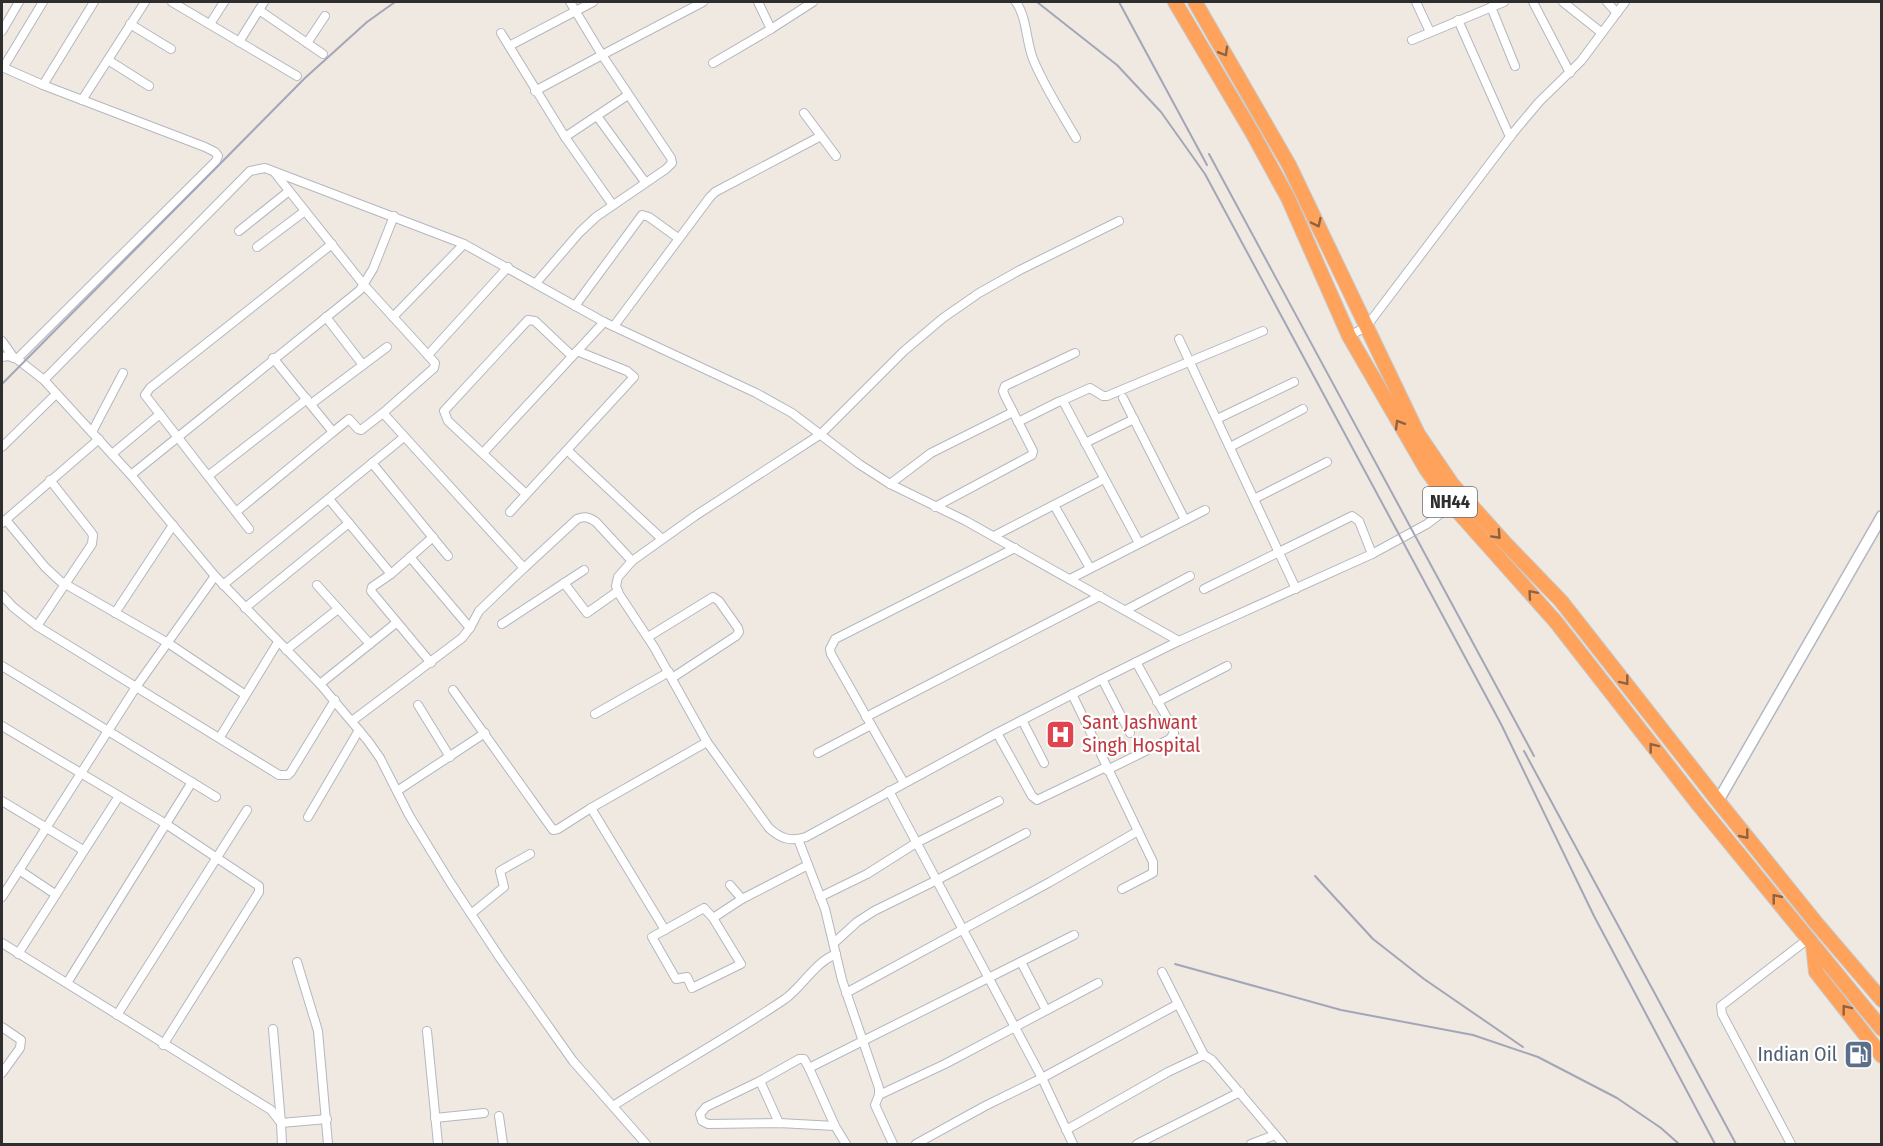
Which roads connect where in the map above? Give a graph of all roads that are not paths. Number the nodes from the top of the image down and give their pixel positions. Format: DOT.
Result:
graph roads {
  1 [pos="19,2"];
  2 [pos="44,2"];
  3 [pos="94,2"];
  4 [pos="145,2"];
  5 [pos="172,2"];
  6 [pos="224,2"];
  7 [pos="264,2"];
  8 [pos="570,2"];
  9 [pos="592,2"];
  10 [pos="701,2"];
  11 [pos="758,2"];
  12 [pos="813,2"];
  13 [pos="1016,2"];
  14 [pos="1175,2"];
  15 [pos="1195,2"];
  16 [pos="1416,2"];
  17 [pos="1504,2"];
  18 [pos="1533,2"];
  19 [pos="1563,2"];
  20 [pos="1607,2"];
  21 [pos="1625,2"];
  22 [pos="1491,7"];
  23 [pos="259,10"];
  24 [pos="576,10"];
  25 [pos="1617,13"];
  26 [pos="325,16"];
  27 [pos="1458,20"];
  28 [pos="130,24"];
  29 [pos="210,24"];
  30 [pos="771,29"];
  31 [pos="2,31"];
  32 [pos="1430,32"];
  33 [pos="501,33"];
  34 [pos="1602,33"];
  35 [pos="1412,40"];
  36 [pos="239,42"];
  37 [pos="307,43"];
  38 [pos="509,46"];
  39 [pos="171,49"];
  40 [pos="323,54"];
  41 [pos="602,55"];
  42 [pos="108,60"];
  43 [pos="713,63"];
  44 [pos="1515,66"];
  45 [pos="2,67"];
  46 [pos="1570,73"];
  47 [pos="297,76"];
  48 [pos="43,85"];
  49 [pos="148,86"];
  50 [pos="535,91"];
  51 [pos="628,95"];
  52 [pos="82,100"];
  53 [pos="804,113"];
  54 [pos="597,116"];
  55 [pos="821,136"];
  56 [pos="565,137"];
  57 [pos="1509,137"];
  58 [pos="1076,138"];
  59 [pos="836,156"];
  60 [pos="274,171"];
  61 [pos="645,182"];
  62 [pos="289,191"];
  63 [pos="612,204"];
  64 [pos="305,211"];
  65 [pos="394,216"];
  66 [pos="1119,220"];
  67 [pos="239,231"];
  68 [pos="678,238"];
  69 [pos="332,244"];
  70 [pos="464,244"];
  71 [pos="257,247"];
  72 [pos="508,267"];
  73 [pos="536,283"];
  74 [pos="364,285"];
  75 [pos="575,306"];
  76 [pos="326,317"];
  77 [pos="393,317"];
  78 [pos="604,322"];
  79 [pos="614,326"];
  80 [pos="1366,327"];
  81 [pos="1263,331"];
  82 [pos="1349,336"];
  83 [pos="1179,339"];
  84 [pos="2,341"];
  85 [pos="387,347"];
  86 [pos="575,353"];
  87 [pos="1075,353"];
  88 [pos="428,355"];
  89 [pos="2,357"];
  90 [pos="273,358"];
  91 [pos="15,359"];
  92 [pos="1189,360"];
  93 [pos="363,365"];
  94 [pos="123,373"];
  95 [pos="44,381"];
  96 [pos="1294,382"];
  97 [pos="56,394"];
  98 [pos="1123,398"];
  99 [pos="1061,401"];
  100 [pos="309,402"];
  101 [pos="1303,409"];
  102 [pos="1013,412"];
  103 [pos="383,413"];
  104 [pos="159,414"];
  105 [pos="1134,419"];
  106 [pos="1217,419"];
  107 [pos="1018,422"];
  108 [pos="92,432"];
  109 [pos="333,432"];
  110 [pos="821,434"];
  111 [pos="177,437"];
  112 [pos="404,437"];
  113 [pos="99,439"];
  114 [pos="1085,443"];
  115 [pos="2,447"];
  116 [pos="1230,447"];
  117 [pos="567,450"];
  118 [pos="483,453"];
  119 [pos="112,454"];
  120 [pos="1327,462"];
  121 [pos="372,463"];
  122 [pos="131,475"];
  123 [pos="208,476"];
  124 [pos="1104,479"];
  125 [pos="50,480"];
  126 [pos="890,484"];
  127 [pos="526,494"];
  128 [pos="329,498"];
  129 [pos="1254,498"];
  130 [pos="1054,505"];
  131 [pos="1452,505"];
  132 [pos="935,507"];
  133 [pos="1205,510"];
  134 [pos="236,512"];
  135 [pos="510,512"];
  136 [pos="1881,516"];
  137 [pos="1185,520"];
  138 [pos="4,521"];
  139 [pos="349,523"];
  140 [pos="172,525"];
  141 [pos="249,528"];
  142 [pos="994,536"];
  143 [pos="433,537"];
  144 [pos="662,539"];
  145 [pos="1139,543"];
  146 [pos="1015,548"];
  147 [pos="1279,553"];
  148 [pos="1372,554"];
  149 [pos="448,556"];
  150 [pos="410,557"];
  151 [pos="632,561"];
  152 [pos="524,568"];
  153 [pos="1090,568"];
  154 [pos="584,570"];
  155 [pos="391,574"];
  156 [pos="215,576"];
  157 [pos="1190,576"];
  158 [pos="1070,579"];
  159 [pos="564,583"];
  160 [pos="66,584"];
  161 [pos="223,585"];
  162 [pos="317,585"];
  163 [pos="1204,589"];
  164 [pos="1296,589"];
  165 [pos="618,591"];
  166 [pos="2,595"];
  167 [pos="1100,596"];
  168 [pos="245,608"];
  169 [pos="338,609"];
  170 [pos="1126,610"];
  171 [pos="115,614"];
  172 [pos="396,623"];
  173 [pos="502,624"];
  174 [pos="37,626"];
  175 [pos="470,628"];
  176 [pos="648,637"];
  177 [pos="1179,641"];
  178 [pos="278,642"];
  179 [pos="168,643"];
  180 [pos="370,644"];
  181 [pos="286,650"];
  182 [pos="1136,662"];
  183 [pos="431,663"];
  184 [pos="2,666"];
  185 [pos="1227,666"];
  186 [pos="671,675"];
  187 [pos="1102,679"];
  188 [pos="320,684"];
  189 [pos="136,687"];
  190 [pos="453,690"];
  191 [pos="244,694"];
  192 [pos="1072,694"];
  193 [pos="334,700"];
  194 [pos="1157,702"];
  195 [pos="418,705"];
  196 [pos="595,714"];
  197 [pos="1022,720"];
  198 [pos="352,721"];
  199 [pos="869,721"];
  200 [pos="2,726"];
  201 [pos="108,730"];
  202 [pos="359,730"];
  203 [pos="485,733"];
  204 [pos="997,733"];
  205 [pos="1130,733"];
  206 [pos="220,737"];
  207 [pos="707,742"];
  208 [pos="818,753"];
  209 [pos="450,757"];
  210 [pos="1044,763"];
  211 [pos="1107,769"];
  212 [pos="81,773"];
  213 [pos="192,782"];
  214 [pos="904,783"];
  215 [pos="889,790"];
  216 [pos="397,791"];
  217 [pos="119,796"];
  218 [pos="216,797"];
  219 [pos="2,801"];
  220 [pos="999,801"];
  221 [pos="1718,801"];
  222 [pos="591,808"];
  223 [pos="247,810"];
  224 [pos="308,817"];
  225 [pos="166,824"];
  226 [pos="46,827"];
  227 [pos="1138,831"];
  228 [pos="1026,833"];
  229 [pos="798,839"];
  230 [pos="916,843"];
  231 [pos="83,850"];
  232 [pos="530,854"];
  233 [pos="216,857"];
  234 [pos="808,865"];
  235 [pos="19,870"];
  236 [pos="937,880"];
  237 [pos="730,885"];
  238 [pos="1122,889"];
  239 [pos="56,894"];
  240 [pos="2,897"];
  241 [pos="820,897"];
  242 [pos="742,899"];
  243 [pos="471,914"];
  244 [pos="713,918"];
  245 [pos="961,929"];
  246 [pos="665,930"];
  247 [pos="1074,935"];
  248 [pos="1810,941"];
  249 [pos="2,943"];
  250 [pos="834,943"];
  251 [pos="18,954"];
  252 [pos="836,954"];
  253 [pos="297,962"];
  254 [pos="1021,962"];
  255 [pos="1162,972"];
  256 [pos="988,978"];
  257 [pos="67,983"];
  258 [pos="1098,983"];
  259 [pos="846,993"];
  260 [pos="1881,1000"];
  261 [pos="1178,1005"];
  262 [pos="1046,1010"];
  263 [pos="117,1015"];
  264 [pos="2,1027"];
  265 [pos="1014,1028"];
  266 [pos="273,1029"];
  267 [pos="1881,1029"];
  268 [pos="427,1031"];
  269 [pos="864,1041"];
  270 [pos="164,1045"];
  271 [pos="1204,1055"];
  272 [pos="1881,1056"];
  273 [pos="809,1068"];
  274 [pos="2,1073"];
  275 [pos="1041,1078"];
  276 [pos="760,1081"];
  277 [pos="1240,1092"];
  278 [pos="879,1095"];
  279 [pos="613,1106"];
  280 [pos="484,1113"];
  281 [pos="499,1116"];
  282 [pos="435,1118"];
  283 [pos="327,1119"];
  284 [pos="281,1123"];
  285 [pos="779,1123"];
  286 [pos="835,1125"];
  287 [pos="1066,1130"];
  288 [pos="1275,1135"];
  289 [pos="282,1144"];
  290 [pos="328,1144"];
  291 [pos="438,1144"];
  292 [pos="503,1144"];
  293 [pos="646,1144"];
  294 [pos="846,1144"];
  295 [pos="892,1144"];
  296 [pos="916,1144"];
  297 [pos="1073,1144"];
  298 [pos="1137,1144"];
  299 [pos="1251,1144"];
  300 [pos="1283,1144"];
  301 [pos="1791,1144"];
  1 -- 31 [label="street"];
  2 -- 45 [label="street"];
  3 -- 48 [label="street"];
  4 -- 28 [label="street"];
  5 -- 29 [label="street"];
  6 -- 29 [label="street"];
  7 -- 23 [label="street"];
  8 -- 24 [label="street"];
  9 -- 24 [label="street"];
  10 -- 41 [label="street"];
  11 -- 30 [label="street"];
  12 -- 30 [label="street"];
  13 -- 58 [label="street"];
  14 -- 82 [label="highway, NH44"];
  15 -- 80 [label="highway, NH44, one-way"];
  16 -- 32 [label="street"];
  17 -- 22 [label="street"];
  18 -- 46 [label="street"];
  19 -- 34 [label="street"];
  20 -- 25 [label="street"];
  21 -- 25 [label="street"];
  22 -- 27 [label="street"];
  22 -- 44 [label="street"];
  23 -- 36 [label="street"];
  23 -- 37 [label="street"];
  24 -- 38 [label="street"];
  24 -- 41 [label="street"];
  25 -- 34 [label="street"];
  26 -- 37 [label="street"];
  27 -- 32 [label="street"];
  27 -- 57 [label="street"];
  28 -- 39 [label="street"];
  28 -- 42 [label="street"];
  29 -- 36 [label="street"];
  30 -- 43 [label="street"];
  32 -- 35 [label="street"];
  33 -- 38 [label="street"];
  34 -- 46 [label="street"];
  36 -- 47 [label="street"];
  37 -- 40 [label="street"];
  38 -- 50 [label="street"];
  41 -- 50 [label="street"];
  41 -- 51 [label="street"];
  42 -- 49 [label="street"];
  42 -- 52 [label="street"];
  45 -- 48 [label="street"];
  46 -- 57 [label="street"];
  48 -- 52 [label="street"];
  50 -- 56 [label="street"];
  51 -- 54 [label="street"];
  51 -- 61 [label="street"];
  52 -- 91 [label="street"];
  53 -- 55 [label="street"];
  54 -- 56 [label="street"];
  54 -- 61 [label="street"];
  55 -- 59 [label="street"];
  55 -- 68 [label="street"];
  56 -- 63 [label="street"];
  57 -- 80 [label="street"];
  60 -- 62 [label="street"];
  60 -- 65 [label="street"];
  60 -- 95 [label="street"];
  61 -- 63 [label="street"];
  62 -- 64 [label="street"];
  62 -- 67 [label="street"];
  63 -- 73 [label="street"];
  64 -- 69 [label="street"];
  64 -- 71 [label="street"];
  65 -- 70 [label="street"];
  65 -- 74 [label="street"];
  66 -- 110 [label="street"];
  68 -- 75 [label="street"];
  68 -- 79 [label="street"];
  69 -- 74 [label="street"];
  69 -- 104 [label="street"];
  70 -- 72 [label="street"];
  70 -- 77 [label="street"];
  72 -- 73 [label="street"];
  72 -- 88 [label="street"];
  73 -- 75 [label="street"];
  74 -- 76 [label="street"];
  74 -- 77 [label="street"];
  75 -- 78 [label="street"];
  76 -- 90 [label="street"];
  76 -- 93 [label="street"];
  77 -- 88 [label="street"];
  78 -- 79 [label="street"];
  78 -- 86 [label="street"];
  79 -- 110 [label="street"];
  80 -- 82 [label="street"];
  80 -- 221 [label="highway, NH44, one-way"];
  81 -- 92 [label="street"];
  131 -- 82 [label="highway, NH44, one-way"];
  83 -- 92 [label="street"];
  84 -- 91 [label="street"];
  85 -- 93 [label="street"];
  86 -- 117 [label="street"];
  86 -- 118 [label="street"];
  86 -- 118 [label="street"];
  87 -- 102 [label="street"];
  88 -- 103 [label="street"];
  89 -- 91 [label="street"];
  90 -- 100 [label="street"];
  90 -- 111 [label="street"];
  91 -- 95 [label="street"];
  92 -- 99 [label="street"];
  92 -- 106 [label="street"];
  93 -- 100 [label="street"];
  94 -- 108 [label="street"];
  95 -- 97 [label="street"];
  96 -- 106 [label="street"];
  97 -- 108 [label="street"];
  97 -- 115 [label="street"];
  98 -- 105 [label="street"];
  99 -- 107 [label="street"];
  99 -- 114 [label="street"];
  100 -- 109 [label="street"];
  100 -- 123 [label="street"];
  101 -- 116 [label="street"];
  102 -- 107 [label="street"];
  102 -- 126 [label="street"];
  103 -- 109 [label="street"];
  103 -- 112 [label="street"];
  104 -- 111 [label="street"];
  104 -- 119 [label="street"];
  105 -- 114 [label="street"];
  105 -- 137 [label="street"];
  106 -- 116 [label="street"];
  107 -- 132 [label="street"];
  108 -- 113 [label="street"];
  109 -- 134 [label="street"];
  110 -- 126 [label="street"];
  110 -- 144 [label="street"];
  111 -- 122 [label="street"];
  111 -- 123 [label="street"];
  112 -- 121 [label="street"];
  112 -- 152 [label="street"];
  113 -- 119 [label="street"];
  113 -- 125 [label="street"];
  114 -- 124 [label="street"];
  116 -- 129 [label="street"];
  117 -- 127 [label="street"];
  117 -- 144 [label="street"];
  118 -- 127 [label="street"];
  119 -- 122 [label="street"];
  120 -- 129 [label="street"];
  121 -- 128 [label="street"];
  121 -- 143 [label="street"];
  122 -- 140 [label="street"];
  123 -- 134 [label="street"];
  124 -- 130 [label="street"];
  124 -- 145 [label="street"];
  125 -- 138 [label="street"];
  125 -- 160 [label="street"];
  126 -- 132 [label="street"];
  127 -- 135 [label="street"];
  128 -- 139 [label="street"];
  128 -- 161 [label="street"];
  129 -- 147 [label="street"];
  130 -- 142 [label="street"];
  130 -- 153 [label="street"];
  131 -- 148 [label="street"];
  248 -- 131 [label="highway, NH44, one-way"];
  132 -- 142 [label="street"];
  133 -- 137 [label="street"];
  134 -- 141 [label="street"];
  136 -- 221 [label="street"];
  137 -- 145 [label="street"];
  138 -- 160 [label="street"];
  139 -- 155 [label="street"];
  139 -- 168 [label="street"];
  140 -- 156 [label="street"];
  140 -- 171 [label="street"];
  142 -- 146 [label="street"];
  143 -- 149 [label="street"];
  143 -- 150 [label="street"];
  144 -- 151 [label="street"];
  145 -- 153 [label="street"];
  146 -- 158 [label="street"];
  146 -- 199 [label="street"];
  147 -- 148 [label="street"];
  147 -- 163 [label="street"];
  147 -- 164 [label="street"];
  148 -- 164 [label="street"];
  150 -- 155 [label="street"];
  150 -- 175 [label="street"];
  151 -- 152 [label="street"];
  151 -- 165 [label="street"];
  152 -- 175 [label="street"];
  153 -- 158 [label="street"];
  154 -- 159 [label="street"];
  155 -- 172 [label="street"];
  156 -- 161 [label="street"];
  156 -- 179 [label="street"];
  157 -- 170 [label="street"];
  158 -- 167 [label="street"];
  159 -- 165 [label="street"];
  159 -- 173 [label="street"];
  160 -- 171 [label="street"];
  160 -- 174 [label="street"];
  161 -- 168 [label="street"];
  162 -- 169 [label="street"];
  164 -- 177 [label="street"];
  165 -- 176 [label="street"];
  166 -- 174 [label="street"];
  167 -- 170 [label="street"];
  167 -- 199 [label="street"];
  168 -- 178 [label="street"];
  169 -- 180 [label="street"];
  169 -- 181 [label="street"];
  170 -- 177 [label="street"];
  171 -- 179 [label="street"];
  172 -- 180 [label="street"];
  172 -- 183 [label="street"];
  174 -- 189 [label="street"];
  175 -- 183 [label="street"];
  176 -- 186 [label="street"];
  176 -- 186 [label="street"];
  177 -- 182 [label="street"];
  178 -- 181 [label="street"];
  178 -- 191 [label="street"];
  179 -- 189 [label="street"];
  179 -- 191 [label="street"];
  180 -- 188 [label="street"];
  181 -- 188 [label="street"];
  182 -- 187 [label="street"];
  182 -- 194 [label="street"];
  183 -- 198 [label="street"];
  184 -- 201 [label="street"];
  185 -- 194 [label="street"];
  186 -- 196 [label="street"];
  186 -- 207 [label="street"];
  187 -- 192 [label="street"];
  187 -- 205 [label="street"];
  188 -- 193 [label="street"];
  189 -- 201 [label="street"];
  189 -- 206 [label="street"];
  190 -- 203 [label="street"];
  191 -- 206 [label="street"];
  192 -- 197 [label="street"];
  192 -- 211 [label="street"];
  193 -- 198 [label="street"];
  193 -- 206 [label="street"];
  194 -- 211 [label="street"];
  195 -- 209 [label="street"];
  197 -- 204 [label="street"];
  197 -- 210 [label="street"];
  198 -- 202 [label="street"];
  199 -- 208 [label="street"];
  199 -- 214 [label="street"];
  200 -- 212 [label="street"];
  201 -- 212 [label="street"];
  201 -- 213 [label="street"];
  202 -- 216 [label="street"];
  202 -- 224 [label="street"];
  203 -- 209 [label="street"];
  203 -- 222 [label="street"];
  204 -- 211 [label="street"];
  204 -- 214 [label="street"];
  207 -- 222 [label="street"];
  207 -- 229 [label="street"];
  209 -- 216 [label="street"];
  211 -- 227 [label="street"];
  212 -- 217 [label="street"];
  212 -- 226 [label="street"];
  213 -- 218 [label="street"];
  213 -- 225 [label="street"];
  214 -- 215 [label="street"];
  215 -- 229 [label="street"];
  215 -- 230 [label="street"];
  216 -- 243 [label="street"];
  217 -- 225 [label="street"];
  217 -- 231 [label="street"];
  219 -- 226 [label="street"];
  220 -- 230 [label="street"];
  221 -- 260 [label="highway, NH44, one-way"];
  222 -- 246 [label="street"];
  223 -- 233 [label="street"];
  225 -- 233 [label="street"];
  225 -- 257 [label="street"];
  226 -- 231 [label="street"];
  226 -- 235 [label="street"];
  227 -- 238 [label="street"];
  227 -- 245 [label="street"];
  228 -- 236 [label="street"];
  229 -- 234 [label="street"];
  230 -- 236 [label="street"];
  230 -- 241 [label="street"];
  231 -- 239 [label="street"];
  232 -- 243 [label="street"];
  233 -- 263 [label="street"];
  233 -- 270 [label="street"];
  234 -- 241 [label="street"];
  234 -- 242 [label="street"];
  235 -- 239 [label="street"];
  235 -- 240 [label="street"];
  236 -- 245 [label="street"];
  236 -- 250 [label="street"];
  237 -- 242 [label="street"];
  239 -- 251 [label="street"];
  241 -- 250 [label="street"];
  242 -- 244 [label="street"];
  243 -- 279 [label="street"];
  244 -- 246 [label="street"];
  244 -- 246 [label="street"];
  245 -- 256 [label="street"];
  245 -- 259 [label="street"];
  247 -- 254 [label="street"];
  248 -- 267 [label="highway, NH44"];
  272 -- 248 [label="highway, one-way"];
  248 -- 301 [label="street"];
  249 -- 251 [label="street"];
  250 -- 252 [label="street"];
  251 -- 257 [label="street"];
  252 -- 259 [label="street"];
  252 -- 279 [label="street"];
  253 -- 283 [label="street"];
  254 -- 256 [label="street"];
  254 -- 262 [label="street"];
  255 -- 261 [label="street"];
  256 -- 265 [label="street"];
  256 -- 269 [label="street"];
  257 -- 263 [label="street"];
  258 -- 262 [label="street"];
  259 -- 269 [label="street"];
  261 -- 271 [label="street"];
  261 -- 275 [label="street"];
  262 -- 265 [label="street"];
  263 -- 270 [label="street"];
  264 -- 274 [label="street"];
  265 -- 275 [label="street"];
  265 -- 278 [label="street"];
  266 -- 284 [label="street"];
  268 -- 282 [label="street"];
  269 -- 273 [label="street"];
  269 -- 278 [label="street"];
  270 -- 284 [label="street"];
  271 -- 277 [label="street"];
  271 -- 287 [label="street"];
  273 -- 276 [label="street"];
  273 -- 286 [label="street"];
  275 -- 287 [label="street"];
  275 -- 296 [label="street"];
  276 -- 285 [label="street"];
  276 -- 285 [label="street"];
  277 -- 288 [label="street"];
  277 -- 298 [label="street"];
  278 -- 295 [label="street"];
  279 -- 293 [label="street"];
  280 -- 282 [label="street"];
  281 -- 292 [label="street"];
  282 -- 291 [label="street"];
  283 -- 284 [label="street"];
  283 -- 290 [label="street"];
  284 -- 289 [label="street"];
  285 -- 286 [label="street"];
  286 -- 294 [label="street"];
  287 -- 297 [label="street"];
  288 -- 299 [label="street"];
  288 -- 300 [label="street"];
}
